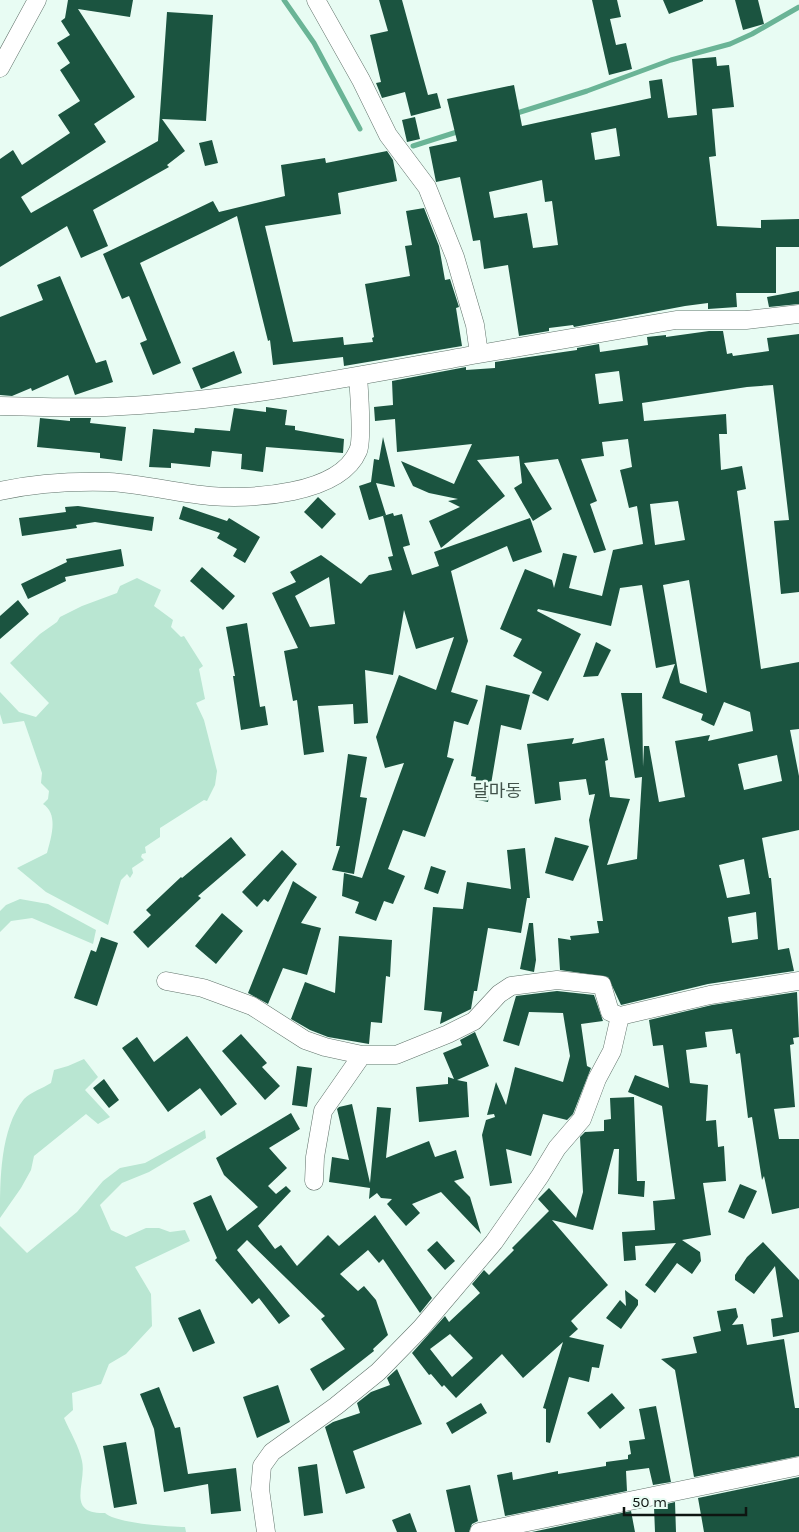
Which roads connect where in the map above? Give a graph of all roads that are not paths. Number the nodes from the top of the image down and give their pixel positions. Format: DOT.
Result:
graph roads {
  1 [pos="37,0"];
  2 [pos="316,0"];
  3 [pos="0,68"];
  4 [pos="799,314"];
  5 [pos="479,354"];
  6 [pos="358,376"];
  7 [pos="0,406"];
  8 [pos="0,490"];
  9 [pos="166,981"];
  10 [pos="799,982"];
  11 [pos="620,1016"];
  12 [pos="362,1055"];
  13 [pos="314,1181"];
  14 [pos="799,1466"];
  15 [pos="266,1532"];
  16 [pos="480,1532"];
  1 -- 3 [label="street"];
  2 -- 5 [label="street"];
  4 -- 5 [label="street"];
  5 -- 6 [label="street"];
  6 -- 7 [label="street"];
  6 -- 8 [label="street"];
  9 -- 12 [label="street"];
  10 -- 11 [label="street"];
  11 -- 12 [label="street"];
  11 -- 15 [label="street"];
  12 -- 13 [label="street"];
  14 -- 16 [label="street"];
}
